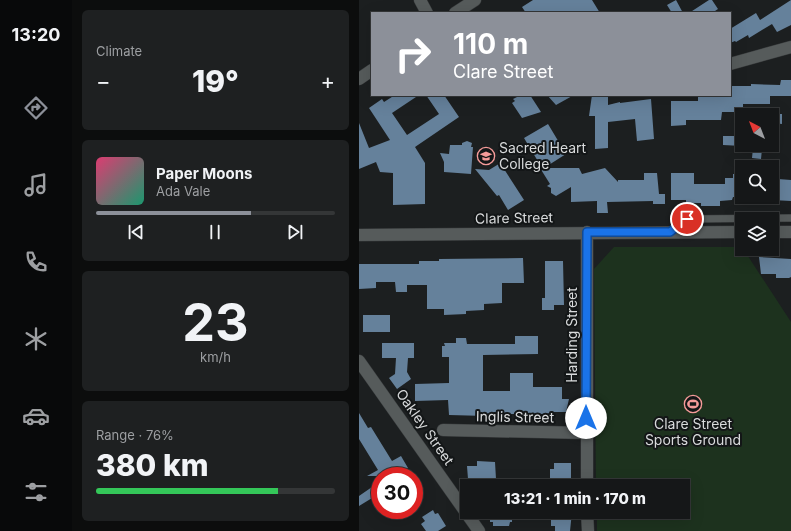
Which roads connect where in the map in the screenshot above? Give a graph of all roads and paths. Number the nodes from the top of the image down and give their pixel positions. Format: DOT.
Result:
graph roads {
  1 [pos="420,0"];
  2 [pos="475,0"];
  3 [pos="426,12"];
  4 [pos="457,12"];
  5 [pos="791,47"];
  6 [pos="731,64"];
  7 [pos="371,71"];
  8 [pos="359,79"];
  9 [pos="791,218"];
  10 [pos="587,232"];
  11 [pos="670,232"];
  12 [pos="735,232"];
  13 [pos="779,232"];
  14 [pos="791,232"];
  15 [pos="359,235"];
  16 [pos="359,361"];
  17 [pos="443,430"];
  18 [pos="586,433"];
  19 [pos="587,479"];
  20 [pos="587,519"];
  21 [pos="479,531"];
  22 [pos="588,531"];
  1 -- 3 [label="street"];
  2 -- 4 [label="street"];
  5 -- 6 [label="street"];
  7 -- 8 [label="street"];
  9 -- 11 [label="lane"];
  10 -- 11 [label="street, Clare Street"];
  10 -- 15 [label="street, Clare Street"];
  10 -- 18 [label="street, Harding Street"];
  11 -- 12 [label="street, Clare Street"];
  13 -- 14 [label="street"];
  16 -- 21 [label="street, Oakley Street"];
  17 -- 18 [label="street, Inglis Street"];
  18 -- 19 [label="street, Harding Street"];
  20 -- 22 [label="street"];
}
